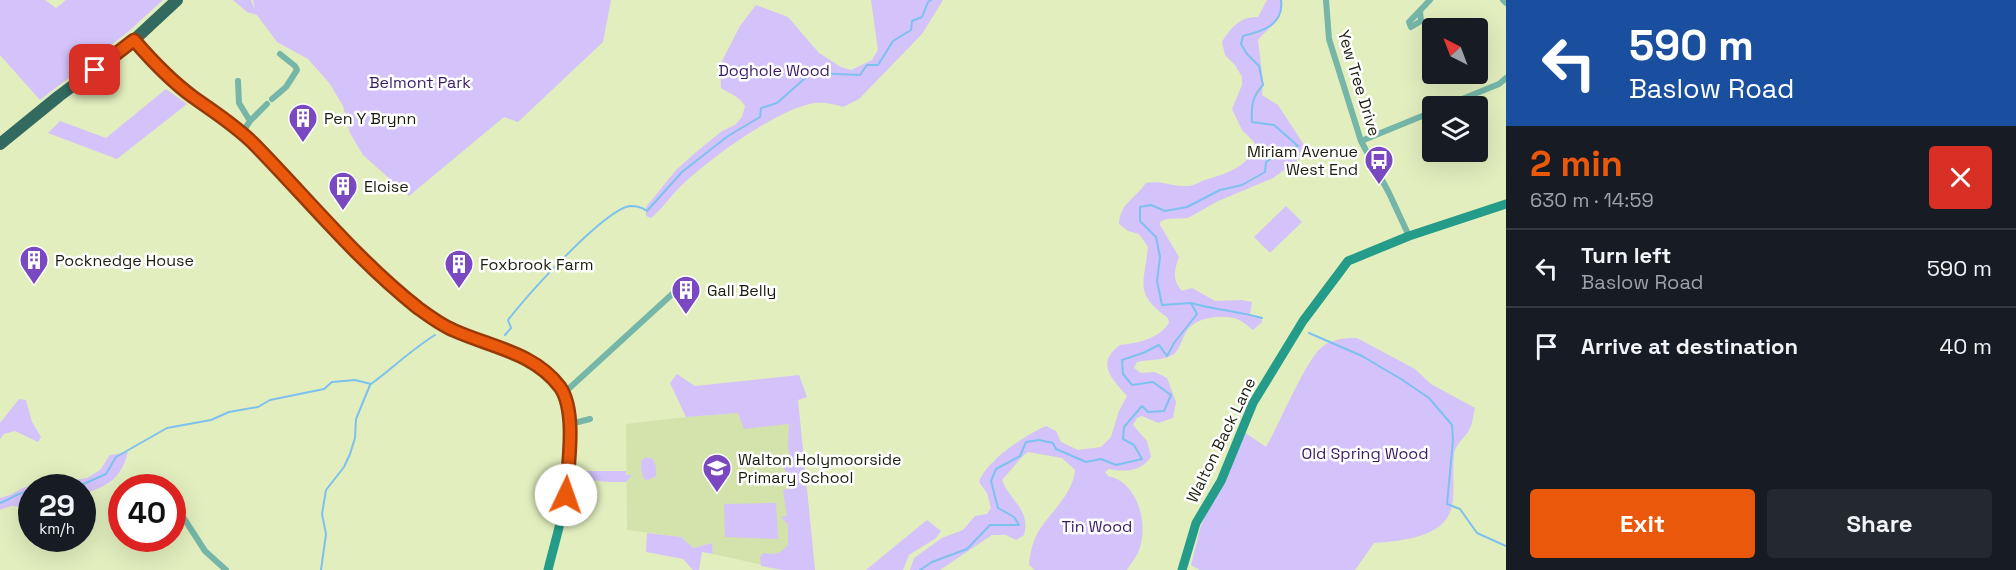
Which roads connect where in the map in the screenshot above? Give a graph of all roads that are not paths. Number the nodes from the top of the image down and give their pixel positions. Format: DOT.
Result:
graph roads {
  1 [pos="177,0"];
  2 [pos="1326,0"];
  3 [pos="1430,0"];
  4 [pos="1503,0"];
  5 [pos="1506,3"];
  6 [pos="1420,11"];
  7 [pos="134,40"];
  8 [pos="280,54"];
  9 [pos="1506,78"];
  10 [pos="238,81"];
  11 [pos="1470,96"];
  12 [pos="1422,116"];
  13 [pos="250,121"];
  14 [pos="242,133"];
  15 [pos="1361,141"];
  16 [pos="0,144"];
  17 [pos="1506,204"];
  18 [pos="1409,236"];
  19 [pos="681,286"];
  20 [pos="564,393"];
  21 [pos="590,419"];
  22 [pos="570,424"];
  23 [pos="186,521"];
  24 [pos="226,570"];
  25 [pos="548,570"];
  26 [pos="1182,570"];
  1 -- 7 [label="highway"];
  2 -- 15 [label="street, Yew Tree Drive"];
  3 -- 6 [label="street"];
  4 -- 5 [label="street"];
  7 -- 14 [label="street"];
  7 -- 16 [label="highway"];
  8 -- 13 [label="street"];
  9 -- 11 [label="street"];
  10 -- 13 [label="street"];
  12 -- 15 [label="street"];
  13 -- 14 [label="street"];
  14 -- 20 [label="street"];
  15 -- 18 [label="street, Yew Tree Drive"];
  17 -- 18 [label="street, Walton Back Lane"];
  18 -- 26 [label="street, Walton Back Lane"];
  19 -- 20 [label="street"];
  20 -- 22 [label="street"];
  21 -- 22 [label="street"];
  22 -- 25 [label="street"];
  23 -- 24 [label="street"];
}
